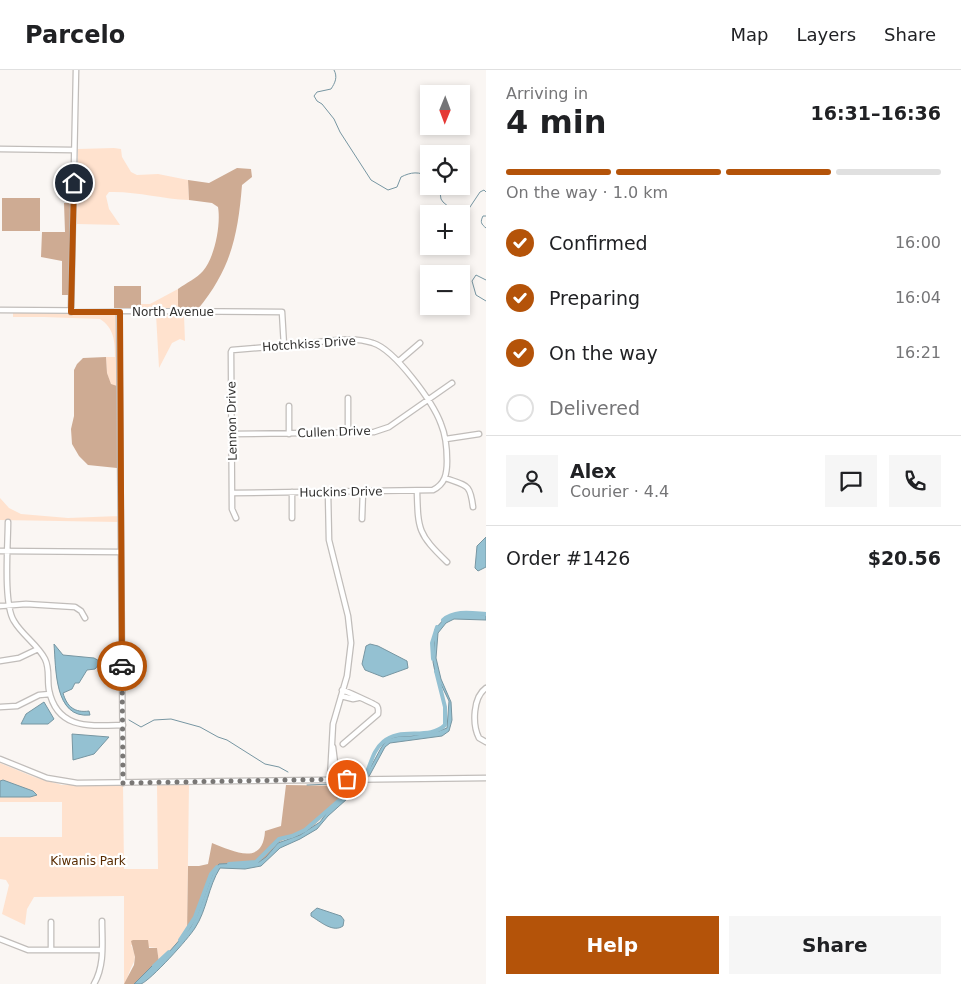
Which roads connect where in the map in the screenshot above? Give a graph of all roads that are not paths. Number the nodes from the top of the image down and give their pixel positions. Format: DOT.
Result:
graph roads {
  1 [pos="76,70"];
  2 [pos="0,148"];
  3 [pos="73,150"];
  4 [pos="0,310"];
  5 [pos="71,312"];
  6 [pos="120,312"];
  7 [pos="420,343"];
  8 [pos="284,346"];
  9 [pos="232,350"];
  10 [pos="399,361"];
  11 [pos="452,383"];
  12 [pos="348,398"];
  13 [pos="427,400"];
  14 [pos="289,406"];
  15 [pos="348,433"];
  16 [pos="232,434"];
  17 [pos="289,434"];
  18 [pos="479,434"];
  19 [pos="446,439"];
  20 [pos="445,478"];
  21 [pos="363,491"];
  22 [pos="417,491"];
  23 [pos="292,492"];
  24 [pos="328,492"];
  25 [pos="232,493"];
  26 [pos="473,508"];
  27 [pos="236,518"];
  28 [pos="292,518"];
  29 [pos="362,519"];
  30 [pos="8,522"];
  31 [pos="0,551"];
  32 [pos="8,551"];
  33 [pos="121,552"];
  34 [pos="447,562"];
  35 [pos="8,605"];
  36 [pos="0,606"];
  37 [pos="85,618"];
  38 [pos="38,649"];
  39 [pos="0,661"];
  40 [pos="486,688"];
  41 [pos="342,690"];
  42 [pos="50,694"];
  43 [pos="340,696"];
  44 [pos="358,698"];
  45 [pos="0,707"];
  46 [pos="122,725"];
  47 [pos="486,742"];
  48 [pos="332,743"];
  49 [pos="343,744"];
  50 [pos="0,760"];
  51 [pos="486,778"];
  52 [pos="330,779"];
  53 [pos="336,779"];
  54 [pos="123,783"];
  55 [pos="102,921"];
  56 [pos="51,922"];
  57 [pos="0,938"];
  58 [pos="51,950"];
  59 [pos="102,950"];
  60 [pos="94,984"];
  1 -- 3 [label="street"];
  2 -- 3 [label="street"];
  3 -- 5 [label="street"];
  4 -- 5 [label="street, North Avenue"];
  5 -- 6 [label="street, North Avenue"];
  6 -- 8 [label="street, North Avenue"];
  6 -- 33 [label="street"];
  7 -- 10 [label="street"];
  8 -- 9 [label="street, Hotchkiss Drive"];
  8 -- 10 [label="street, Hotchkiss Drive"];
  9 -- 16 [label="street, Lennon Drive"];
  10 -- 13 [label="street, Hotchkiss Drive"];
  11 -- 13 [label="street, Cullen Drive"];
  12 -- 15 [label="street"];
  13 -- 15 [label="street, Cullen Drive"];
  13 -- 19 [label="street, Hotchkiss Drive"];
  14 -- 17 [label="street"];
  15 -- 17 [label="street, Cullen Drive"];
  16 -- 17 [label="street, Cullen Drive"];
  16 -- 25 [label="street, Lennon Drive"];
  18 -- 19 [label="street"];
  19 -- 20 [label="street, Hotchkiss Drive"];
  20 -- 22 [label="street, Huckins Drive"];
  20 -- 26 [label="street"];
  21 -- 22 [label="street, Huckins Drive"];
  21 -- 24 [label="street, Huckins Drive"];
  21 -- 29 [label="street"];
  22 -- 34 [label="street"];
  23 -- 24 [label="street, Huckins Drive"];
  23 -- 25 [label="street, Huckins Drive"];
  23 -- 28 [label="street"];
  24 -- 41 [label="street"];
  25 -- 27 [label="street, Lennon Drive"];
  30 -- 32 [label="street"];
  31 -- 32 [label="street"];
  32 -- 33 [label="street"];
  32 -- 35 [label="street"];
  33 -- 46 [label="street"];
  35 -- 36 [label="street"];
  35 -- 37 [label="street"];
  35 -- 38 [label="street"];
  38 -- 39 [label="street"];
  38 -- 42 [label="street"];
  40 -- 47 [label="street"];
  41 -- 43 [label="street"];
  41 -- 44 [label="street"];
  42 -- 45 [label="street"];
  42 -- 46 [label="street"];
  43 -- 44 [label="street"];
  43 -- 48 [label="street"];
  44 -- 49 [label="street"];
  46 -- 54 [label="street"];
  48 -- 52 [label="street"];
  48 -- 53 [label="street"];
  50 -- 54 [label="street"];
  51 -- 53 [label="street"];
  52 -- 53 [label="street"];
  52 -- 54 [label="street"];
  55 -- 59 [label="street"];
  56 -- 58 [label="street"];
  57 -- 58 [label="street"];
  58 -- 59 [label="street"];
  59 -- 60 [label="street"];
}
